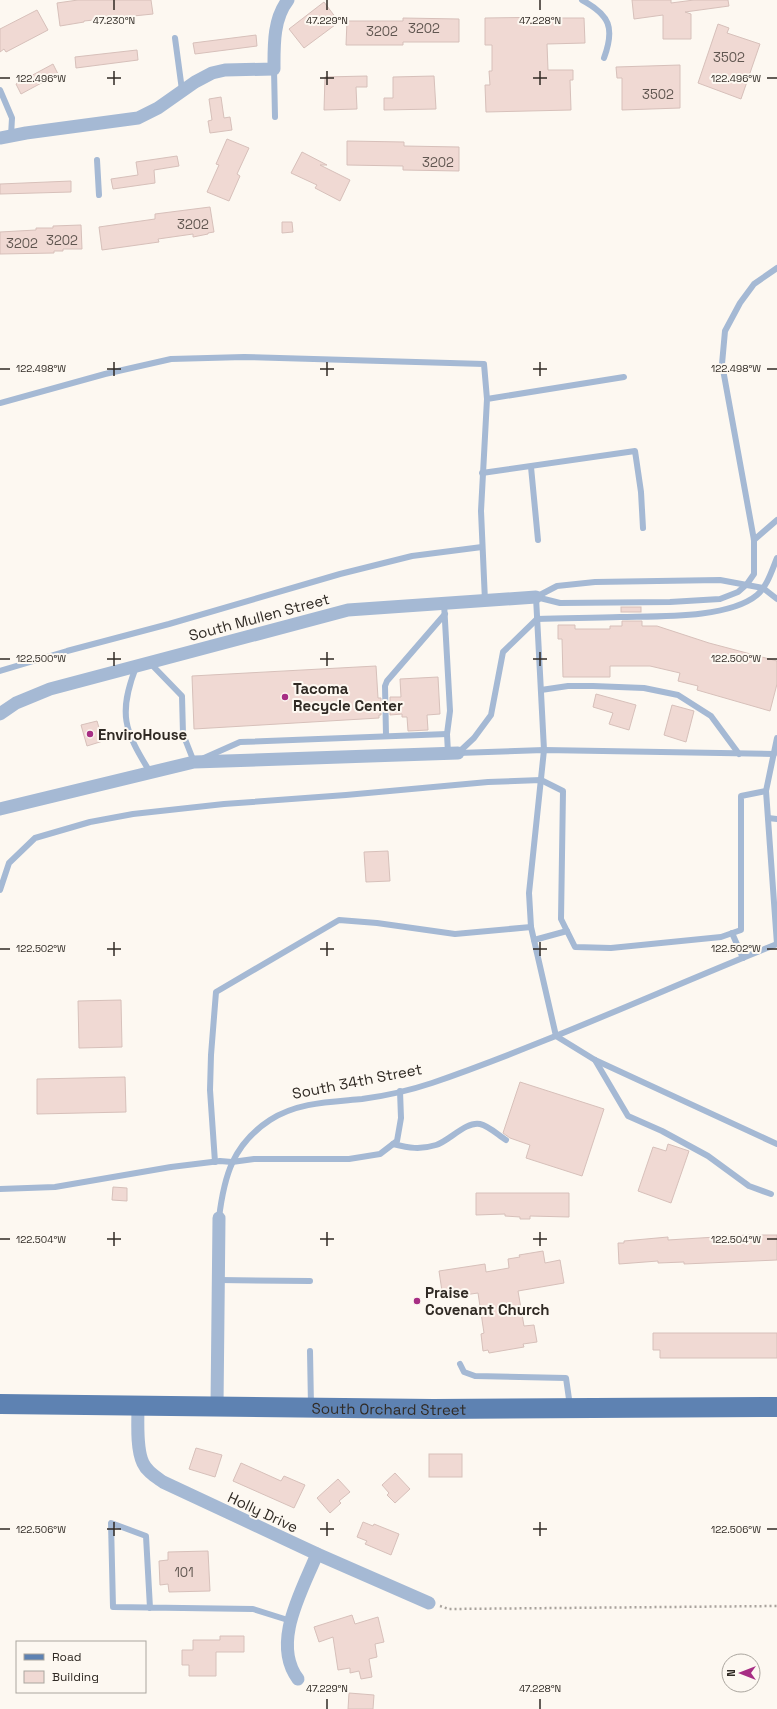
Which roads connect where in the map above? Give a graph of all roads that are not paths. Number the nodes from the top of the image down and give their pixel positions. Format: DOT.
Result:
graph roads {
  1 [pos="288,0"];
  2 [pos="582,0"];
  3 [pos="175,38"];
  4 [pos="604,58"];
  5 [pos="274,69"];
  6 [pos="0,90"];
  7 [pos="183,92"];
  8 [pos="275,117"];
  9 [pos="5,137"];
  10 [pos="97,160"];
  11 [pos="99,195"];
  12 [pos="777,268"];
  13 [pos="624,377"];
  14 [pos="487,400"];
  15 [pos="0,403"];
  16 [pos="531,467"];
  17 [pos="482,473"];
  18 [pos="777,520"];
  19 [pos="643,528"];
  20 [pos="538,540"];
  21 [pos="754,540"];
  22 [pos="482,547"];
  23 [pos="777,558"];
  24 [pos="747,584"];
  25 [pos="763,588"];
  26 [pos="536,597"];
  27 [pos="777,599"];
  28 [pos="485,601"];
  29 [pos="444,609"];
  30 [pos="537,618"];
  31 [pos="150,663"];
  32 [pos="136,667"];
  33 [pos="0,671"];
  34 [pos="541,690"];
  35 [pos="0,714"];
  36 [pos="447,734"];
  37 [pos="386,736"];
  38 [pos="777,739"];
  39 [pos="544,750"];
  40 [pos="453,753"];
  41 [pos="739,754"];
  42 [pos="774,754"];
  43 [pos="194,762"];
  44 [pos="150,772"];
  45 [pos="541,780"];
  46 [pos="766,791"];
  47 [pos="0,809"];
  48 [pos="768,818"];
  49 [pos="777,819"];
  50 [pos="775,888"];
  51 [pos="0,890"];
  52 [pos="531,927"];
  53 [pos="567,931"];
  54 [pos="732,933"];
  55 [pos="534,940"];
  56 [pos="777,944"];
  57 [pos="743,958"];
  58 [pos="556,1036"];
  59 [pos="595,1060"];
  60 [pos="400,1091"];
  61 [pos="506,1140"];
  62 [pos="393,1144"];
  63 [pos="777,1144"];
  64 [pos="214,1162"];
  65 [pos="232,1162"];
  66 [pos="0,1189"];
  67 [pos="771,1194"];
  68 [pos="219,1218"];
  69 [pos="219,1280"];
  70 [pos="310,1281"];
  71 [pos="310,1351"];
  72 [pos="460,1364"];
  73 [pos="0,1404"];
  74 [pos="138,1406"];
  75 [pos="217,1406"];
  76 [pos="311,1407"];
  77 [pos="777,1407"];
  78 [pos="570,1408"];
  79 [pos="317,1554"];
  80 [pos="429,1603"];
  81 [pos="150,1608"];
  82 [pos="291,1621"];
  83 [pos="298,1679"];
  1 -- 5 [label="street"];
  2 -- 4 [label="lane"];
  3 -- 7 [label="lane"];
  5 -- 7 [label="street"];
  5 -- 8 [label="lane"];
  6 -- 9 [label="lane"];
  7 -- 9 [label="street"];
  10 -- 11 [label="lane"];
  12 -- 21 [label="lane"];
  13 -- 14 [label="lane"];
  14 -- 15 [label="lane"];
  14 -- 17 [label="lane"];
  16 -- 17 [label="lane"];
  16 -- 19 [label="lane"];
  16 -- 20 [label="lane"];
  17 -- 22 [label="lane"];
  18 -- 21 [label="lane"];
  21 -- 24 [label="lane"];
  22 -- 28 [label="lane"];
  22 -- 33 [label="lane"];
  23 -- 25 [label="lane"];
  24 -- 25 [label="lane"];
  24 -- 26 [label="lane"];
  24 -- 26 [label="lane"];
  25 -- 27 [label="lane"];
  25 -- 30 [label="lane"];
  26 -- 28 [label="street, South Mullen Street"];
  26 -- 30 [label="lane"];
  28 -- 29 [label="street, South Mullen Street"];
  29 -- 31 [label="street, South Mullen Street"];
  29 -- 36 [label="lane"];
  29 -- 37 [label="lane"];
  30 -- 34 [label="lane"];
  30 -- 40 [label="lane"];
  31 -- 32 [label="street, South Mullen Street"];
  31 -- 43 [label="lane"];
  32 -- 35 [label="street, South Mullen Street"];
  32 -- 44 [label="lane"];
  34 -- 39 [label="lane"];
  34 -- 41 [label="lane"];
  36 -- 37 [label="lane"];
  36 -- 40 [label="lane"];
  37 -- 43 [label="lane"];
  38 -- 42 [label="lane"];
  39 -- 40 [label="lane"];
  39 -- 41 [label="lane"];
  39 -- 45 [label="lane"];
  40 -- 43 [label="street"];
  41 -- 42 [label="lane"];
  42 -- 46 [label="lane"];
  43 -- 44 [label="street"];
  44 -- 47 [label="street"];
  45 -- 51 [label="lane"];
  45 -- 52 [label="lane"];
  45 -- 53 [label="lane"];
  46 -- 48 [label="lane"];
  46 -- 54 [label="lane"];
  48 -- 49 [label="lane"];
  48 -- 50 [label="lane"];
  50 -- 56 [label="lane"];
  52 -- 55 [label="lane"];
  52 -- 64 [label="lane"];
  53 -- 54 [label="lane"];
  53 -- 55 [label="lane"];
  54 -- 57 [label="lane"];
  55 -- 58 [label="lane"];
  56 -- 57 [label="lane, South 34th Street"];
  57 -- 58 [label="lane, South 34th Street"];
  58 -- 59 [label="lane"];
  58 -- 60 [label="lane, South 34th Street"];
  59 -- 63 [label="lane"];
  59 -- 67 [label="lane"];
  60 -- 62 [label="lane"];
  60 -- 65 [label="lane, South 34th Street"];
  61 -- 62 [label="lane"];
  62 -- 65 [label="lane"];
  64 -- 65 [label="lane"];
  64 -- 66 [label="lane"];
  65 -- 68 [label="lane, South 34th Street"];
  68 -- 69 [label="street, South 34th Street"];
  69 -- 70 [label="lane"];
  69 -- 75 [label="street, South 34th Street"];
  71 -- 76 [label="lane"];
  72 -- 78 [label="lane"];
  73 -- 74 [label="main road, South Orchard Street"];
  74 -- 75 [label="main road, South Orchard Street"];
  74 -- 79 [label="street, Holly Drive"];
  75 -- 76 [label="main road, South Orchard Street"];
  76 -- 78 [label="main road, South Orchard Street"];
  77 -- 78 [label="main road, South Orchard Street"];
  79 -- 80 [label="street, Holly Drive"];
  79 -- 82 [label="street"];
  81 -- 81 [label="lane"];
  81 -- 82 [label="lane"];
  82 -- 83 [label="street"];
}
